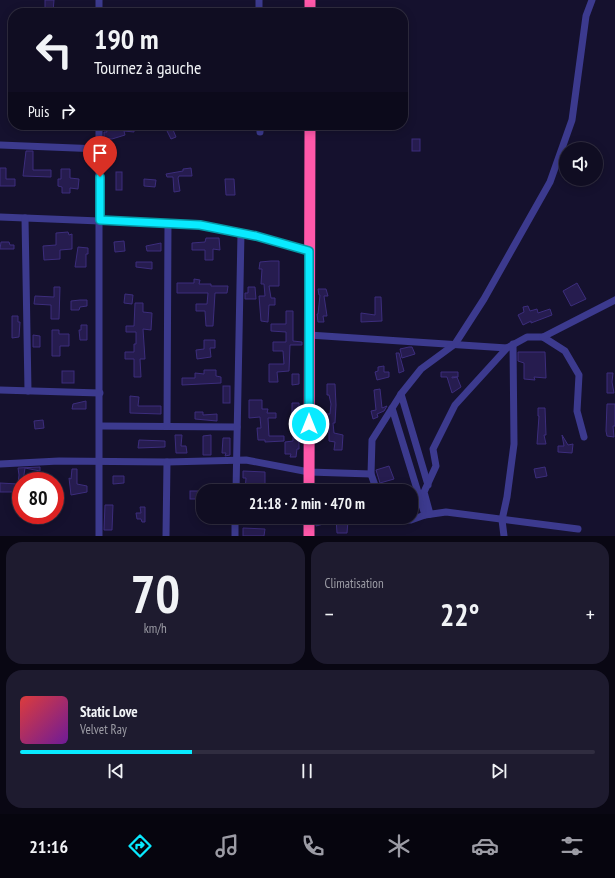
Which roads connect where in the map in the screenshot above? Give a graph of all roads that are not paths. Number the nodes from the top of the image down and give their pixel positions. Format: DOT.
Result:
graph roads {
  1 [pos="592,0"];
  2 [pos="100,130"];
  3 [pos="310,130"];
  4 [pos="0,145"];
  5 [pos="100,149"];
  6 [pos="0,217"];
  7 [pos="25,218"];
  8 [pos="100,220"];
  9 [pos="168,224"];
  10 [pos="241,233"];
  11 [pos="309,251"];
  12 [pos="615,300"];
  13 [pos="309,335"];
  14 [pos="542,337"];
  15 [pos="455,344"];
  16 [pos="510,346"];
  17 [pos="0,390"];
  18 [pos="28,391"];
  19 [pos="100,393"];
  20 [pos="401,394"];
  21 [pos="392,408"];
  22 [pos="100,426"];
  23 [pos="167,426"];
  24 [pos="237,427"];
  25 [pos="584,437"];
  26 [pos="99,461"];
  27 [pos="236,461"];
  28 [pos="167,462"];
  29 [pos="0,464"];
  30 [pos="309,472"];
  31 [pos="371,474"];
  32 [pos="236,484"];
  33 [pos="309,484"];
  34 [pos="375,484"];
  35 [pos="428,485"];
  36 [pos="428,515"];
  37 [pos="418,518"];
  38 [pos="502,520"];
  39 [pos="235,524"];
  40 [pos="309,524"];
  41 [pos="578,529"];
  42 [pos="99,536"];
  43 [pos="166,536"];
  44 [pos="235,536"];
  45 [pos="309,536"];
  46 [pos="504,536"];
  1 -- 15 [label="street"];
  2 -- 5 [label="street"];
  3 -- 11 [label="highway"];
  4 -- 5 [label="street"];
  5 -- 8 [label="street"];
  6 -- 7 [label="street"];
  7 -- 8 [label="street"];
  7 -- 18 [label="street"];
  8 -- 9 [label="street"];
  8 -- 19 [label="street"];
  9 -- 10 [label="street"];
  9 -- 23 [label="street"];
  10 -- 11 [label="street"];
  10 -- 24 [label="street"];
  11 -- 13 [label="highway"];
  12 -- 14 [label="street"];
  13 -- 15 [label="street"];
  13 -- 30 [label="highway"];
  14 -- 16 [label="street"];
  14 -- 25 [label="street"];
  15 -- 16 [label="street"];
  15 -- 20 [label="street"];
  16 -- 35 [label="street"];
  16 -- 38 [label="street"];
  17 -- 18 [label="street"];
  18 -- 19 [label="street"];
  19 -- 22 [label="street"];
  20 -- 21 [label="street"];
  20 -- 35 [label="street"];
  21 -- 31 [label="street"];
  21 -- 36 [label="street"];
  22 -- 23 [label="street"];
  22 -- 26 [label="street"];
  23 -- 24 [label="street"];
  24 -- 27 [label="street"];
  26 -- 28 [label="street"];
  26 -- 29 [label="street"];
  26 -- 42 [label="street"];
  27 -- 28 [label="street"];
  27 -- 30 [label="street"];
  27 -- 32 [label="street"];
  28 -- 43 [label="street"];
  30 -- 31 [label="street"];
  30 -- 33 [label="highway"];
  31 -- 34 [label="street"];
  35 -- 36 [label="street"];
  36 -- 37 [label="street"];
  36 -- 38 [label="street"];
  38 -- 41 [label="street"];
  38 -- 46 [label="street"];
  39 -- 44 [label="street"];
  40 -- 45 [label="highway"];
}
